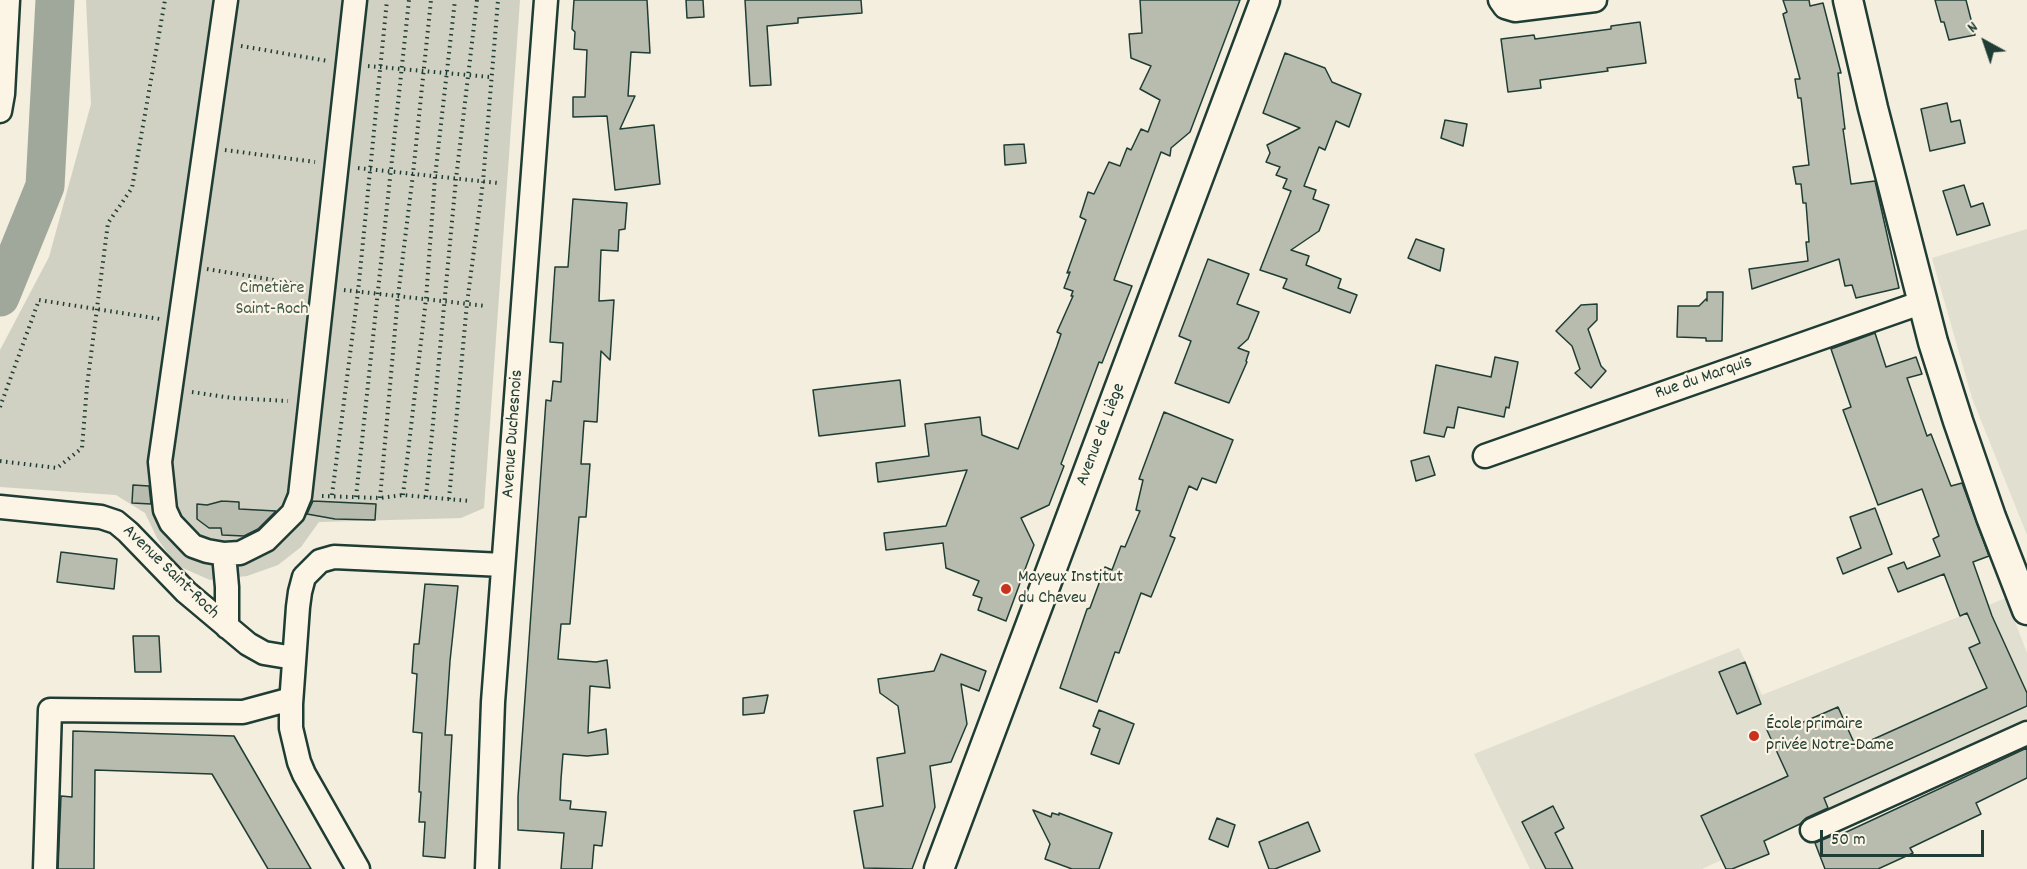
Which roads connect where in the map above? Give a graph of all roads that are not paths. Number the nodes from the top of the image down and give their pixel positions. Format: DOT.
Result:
graph roads {
  1 [pos="8,0"];
  2 [pos="226,0"];
  3 [pos="355,0"];
  4 [pos="546,0"];
  5 [pos="1265,0"];
  6 [pos="1500,0"];
  7 [pos="1595,0"];
  8 [pos="1848,0"];
  9 [pos="0,111"];
  10 [pos="1923,302"];
  11 [pos="1485,456"];
  12 [pos="0,507"];
  13 [pos="224,554"];
  14 [pos="503,565"];
  15 [pos="2027,610"];
  16 [pos="227,627"];
  17 [pos="294,658"];
  18 [pos="291,699"];
  19 [pos="2027,733"];
  20 [pos="1812,830"];
  21 [pos="45,869"];
  22 [pos="358,869"];
  23 [pos="487,869"];
  24 [pos="939,869"];
  1 -- 9 [label="street"];
  2 -- 13 [label="street"];
  3 -- 13 [label="street"];
  4 -- 14 [label="street, Avenue Duchesnois"];
  5 -- 24 [label="main road, Avenue de Liège"];
  6 -- 7 [label="street"];
  8 -- 10 [label="main road"];
  10 -- 11 [label="street, Rue du Marquis"];
  10 -- 15 [label="main road"];
  12 -- 16 [label="street, Avenue Saint-Roch"];
  13 -- 16 [label="street"];
  14 -- 17 [label="street"];
  14 -- 23 [label="street, Avenue Duchesnois"];
  16 -- 17 [label="street, Avenue Saint-Roch"];
  17 -- 18 [label="street"];
  18 -- 21 [label="street"];
  18 -- 22 [label="street"];
  19 -- 20 [label="street"];
}
